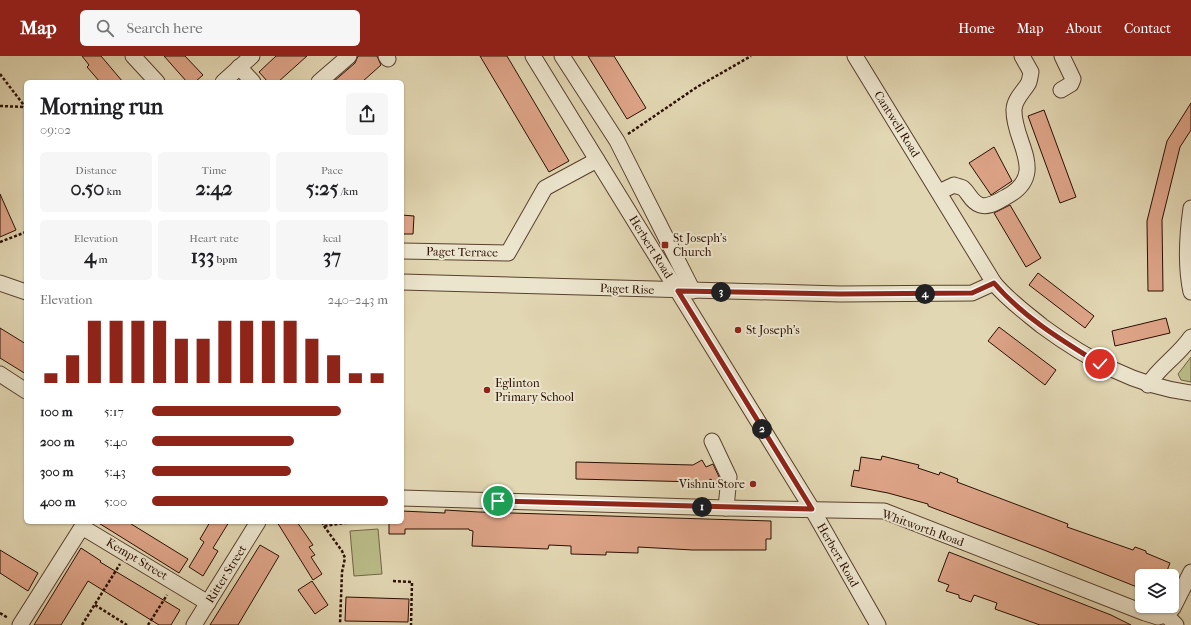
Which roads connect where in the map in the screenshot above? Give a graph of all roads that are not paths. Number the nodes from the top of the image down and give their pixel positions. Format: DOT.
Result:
graph roads {
  1 [pos="133,56"];
  2 [pos="349,56"];
  3 [pos="533,56"];
  4 [pos="562,56"];
  5 [pos="855,56"];
  6 [pos="1022,56"];
  7 [pos="1062,56"];
  8 [pos="244,60"];
  9 [pos="155,80"];
  10 [pos="225,80"];
  11 [pos="252,80"];
  12 [pos="321,80"];
  13 [pos="1061,90"];
  14 [pos="597,160"];
  15 [pos="939,192"];
  16 [pos="1191,208"];
  17 [pos="404,251"];
  18 [pos="404,282"];
  19 [pos="994,283"];
  20 [pos="0,284"];
  21 [pos="24,291"];
  22 [pos="678,291"];
  23 [pos="693,291"];
  24 [pos="1191,292"];
  25 [pos="1191,337"];
  26 [pos="0,374"];
  27 [pos="1148,385"];
  28 [pos="24,390"];
  29 [pos="1191,393"];
  30 [pos="712,441"];
  31 [pos="404,498"];
  32 [pos="726,508"];
  33 [pos="812,509"];
  34 [pos="257,524"];
  35 [pos="1191,572"];
  36 [pos="208,603"];
  37 [pos="1171,620"];
  38 [pos="20,625"];
  39 [pos="194,625"];
  40 [pos="878,625"];
  1 -- 9 [label="street"];
  2 -- 12 [label="street"];
  3 -- 14 [label="street, Herbert Road"];
  4 -- 23 [label="street, Herbert Road"];
  5 -- 15 [label="street, Cantwell Road"];
  6 -- 15 [label="street"];
  7 -- 13 [label="street"];
  8 -- 10 [label="street"];
  8 -- 11 [label="street"];
  14 -- 17 [label="street, Paget Terrace"];
  14 -- 22 [label="street, Herbert Road"];
  15 -- 19 [label="street, Cantwell Road"];
  16 -- 24 [label="street"];
  18 -- 22 [label="street, Paget Rise"];
  19 -- 23 [label="street, Paget Rise"];
  19 -- 27 [label="street, Cantwell Road"];
  20 -- 21 [label="street"];
  22 -- 23 [label="street, Paget Rise"];
  22 -- 33 [label="street, Herbert Road"];
  25 -- 27 [label="street"];
  26 -- 28 [label="street"];
  27 -- 29 [label="street, Cantwell Road"];
  30 -- 32 [label="street"];
  31 -- 32 [label="street, Whitworth Road"];
  32 -- 33 [label="street, Whitworth Road"];
  33 -- 37 [label="street, Whitworth Road"];
  33 -- 40 [label="street, Herbert Road"];
  34 -- 36 [label="street, Ritter Street"];
  35 -- 37 [label="street"];
  36 -- 38 [label="street, Kempt Street"];
  36 -- 39 [label="street, Ritter Street"];
}
